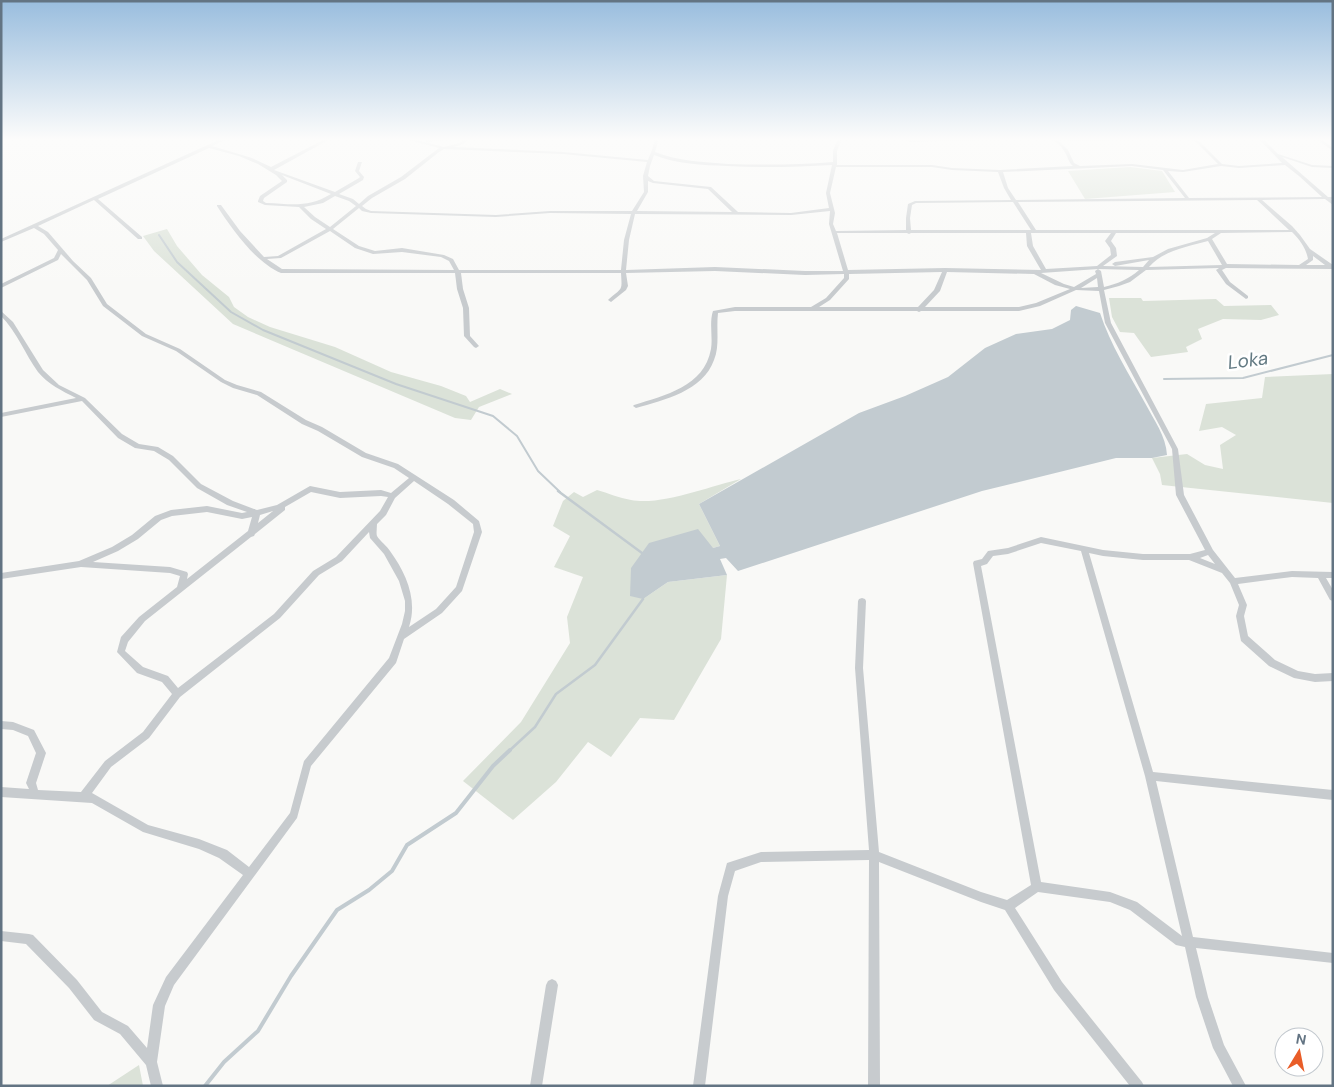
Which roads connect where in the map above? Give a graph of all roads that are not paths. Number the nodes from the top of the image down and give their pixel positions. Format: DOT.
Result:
graph roads {
  1 [pos="115,189"];
  2 [pos="273,189"];
  3 [pos="321,189"];
  4 [pos="344,189"];
  5 [pos="385,189"];
  6 [pos="646,189"];
  7 [pos="710,189"];
  8 [pos="828,189"];
  9 [pos="1009,189"];
  10 [pos="1179,189"];
  11 [pos="1316,189"];
  12 [pos="335,194"];
  13 [pos="94,198"];
  14 [pos="1187,198"];
  15 [pos="1326,198"];
  16 [pos="1333,198"];
  17 [pos="1014,200"];
  18 [pos="1259,200"];
  19 [pos="1333,204"];
  20 [pos="219,206"];
  21 [pos="300,206"];
  22 [pos="359,206"];
  23 [pos="832,209"];
  24 [pos="736,213"];
  25 [pos="633,214"];
  26 [pos="34,226"];
  27 [pos="330,230"];
  28 [pos="1031,231"];
  29 [pos="1115,231"];
  30 [pos="1293,231"];
  31 [pos="833,232"];
  32 [pos="1219,232"];
  33 [pos="909,233"];
  34 [pos="140,238"];
  35 [pos="1209,239"];
  36 [pos="1,241"];
  37 [pos="1308,248"];
  38 [pos="60,250"];
  39 [pos="266,258"];
  40 [pos="1154,258"];
  41 [pos="1225,266"];
  42 [pos="1098,267"];
  43 [pos="1300,267"];
  44 [pos="1331,267"];
  45 [pos="1146,269"];
  46 [pos="945,270"];
  47 [pos="625,271"];
  48 [pos="1044,271"];
  49 [pos="458,272"];
  50 [pos="846,272"];
  51 [pos="1033,272"];
  52 [pos="1097,275"];
  53 [pos="1,286"];
  54 [pos="1080,288"];
  55 [pos="1102,289"];
  56 [pos="1246,297"];
  57 [pos="611,300"];
  58 [pos="811,309"];
  59 [pos="919,310"];
  60 [pos="1,313"];
  61 [pos="476,346"];
  62 [pos="83,399"];
  63 [pos="636,406"];
  64 [pos="1,415"];
  65 [pos="414,478"];
  66 [pos="392,496"];
  67 [pos="291,500"];
  68 [pos="257,513"];
  69 [pos="373,523"];
  70 [pos="251,534"];
  71 [pos="1084,549"];
  72 [pos="1210,552"];
  73 [pos="1190,557"];
  74 [pos="80,564"];
  75 [pos="1226,572"];
  76 [pos="1320,574"];
  77 [pos="1333,575"];
  78 [pos="1,576"];
  79 [pos="1233,581"];
  80 [pos="180,590"];
  81 [pos="1333,598"];
  82 [pos="862,601"];
  83 [pos="401,638"];
  84 [pos="1333,677"];
  85 [pos="177,694"];
  86 [pos="1,725"];
  87 [pos="1150,776"];
  88 [pos="1,792"];
  89 [pos="35,793"];
  90 [pos="1333,795"];
  91 [pos="84,798"];
  92 [pos="874,854"];
  93 [pos="251,874"];
  94 [pos="1037,887"];
  95 [pos="1008,906"];
  96 [pos="1,936"];
  97 [pos="1189,941"];
  98 [pos="1333,958"];
  99 [pos="552,985"];
  100 [pos="151,1062"];
  101 [pos="158,1086"];
  102 [pos="536,1086"];
  103 [pos="699,1086"];
  104 [pos="874,1086"];
  105 [pos="1138,1086"];
  106 [pos="1240,1086"];
  1 -- 13 [label="street"];
  2 -- 21 [label="street"];
  3 -- 12 [label="street"];
  4 -- 12 [label="street"];
  5 -- 22 [label="street"];
  6 -- 25 [label="street"];
  7 -- 24 [label="street"];
  8 -- 23 [label="street"];
  9 -- 17 [label="street"];
  10 -- 14 [label="street"];
  11 -- 15 [label="street"];
  12 -- 21 [label="street"];
  12 -- 22 [label="street"];
  13 -- 26 [label="street"];
  13 -- 34 [label="street"];
  14 -- 17 [label="street"];
  14 -- 18 [label="street"];
  15 -- 16 [label="street"];
  15 -- 18 [label="street"];
  15 -- 19 [label="street"];
  17 -- 28 [label="street"];
  17 -- 33 [label="street"];
  18 -- 30 [label="street"];
  20 -- 39 [label="street"];
  21 -- 27 [label="street"];
  22 -- 25 [label="street"];
  22 -- 27 [label="street"];
  23 -- 24 [label="street"];
  23 -- 31 [label="street"];
  24 -- 25 [label="street"];
  25 -- 47 [label="street"];
  26 -- 36 [label="street"];
  26 -- 38 [label="street"];
  27 -- 39 [label="street"];
  27 -- 49 [label="street"];
  28 -- 29 [label="street"];
  28 -- 33 [label="street"];
  28 -- 48 [label="street"];
  29 -- 32 [label="street"];
  29 -- 42 [label="street"];
  30 -- 32 [label="street"];
  30 -- 37 [label="street"];
  31 -- 33 [label="street"];
  31 -- 50 [label="street"];
  32 -- 35 [label="street"];
  35 -- 40 [label="street"];
  35 -- 41 [label="street"];
  37 -- 43 [label="street"];
  37 -- 44 [label="street"];
  38 -- 53 [label="street"];
  38 -- 65 [label="street"];
  39 -- 49 [label="street"];
  40 -- 42 [label="street"];
  40 -- 45 [label="street"];
  41 -- 43 [label="street"];
  41 -- 45 [label="street"];
  41 -- 56 [label="street"];
  42 -- 45 [label="street"];
  42 -- 48 [label="street"];
  42 -- 52 [label="street"];
  43 -- 44 [label="street"];
  45 -- 55 [label="street"];
  46 -- 50 [label="street"];
  46 -- 51 [label="street"];
  46 -- 59 [label="street"];
  47 -- 49 [label="street"];
  47 -- 50 [label="street"];
  47 -- 57 [label="street"];
  48 -- 51 [label="street"];
  49 -- 61 [label="street"];
  50 -- 58 [label="street"];
  51 -- 54 [label="street"];
  52 -- 54 [label="street"];
  52 -- 55 [label="street"];
  54 -- 55 [label="street"];
  54 -- 59 [label="street"];
  55 -- 72 [label="street"];
  58 -- 59 [label="street"];
  58 -- 63 [label="street"];
  60 -- 62 [label="street"];
  62 -- 64 [label="street"];
  62 -- 68 [label="street"];
  65 -- 66 [label="street"];
  65 -- 83 [label="street"];
  66 -- 67 [label="street"];
  66 -- 69 [label="street"];
  67 -- 68 [label="street"];
  67 -- 70 [label="street"];
  68 -- 70 [label="street"];
  68 -- 74 [label="street"];
  69 -- 83 [label="street"];
  69 -- 85 [label="street"];
  70 -- 80 [label="street"];
  71 -- 73 [label="street"];
  71 -- 87 [label="street"];
  71 -- 94 [label="street"];
  72 -- 73 [label="street"];
  72 -- 75 [label="street"];
  73 -- 75 [label="street"];
  74 -- 78 [label="street"];
  74 -- 80 [label="street"];
  75 -- 79 [label="street"];
  76 -- 77 [label="street"];
  76 -- 79 [label="street"];
  76 -- 81 [label="street"];
  79 -- 84 [label="street"];
  80 -- 85 [label="street"];
  82 -- 92 [label="street"];
  83 -- 93 [label="street"];
  85 -- 91 [label="street"];
  86 -- 89 [label="street"];
  87 -- 90 [label="street"];
  87 -- 97 [label="street"];
  88 -- 89 [label="street"];
  89 -- 91 [label="street"];
  91 -- 93 [label="street"];
  92 -- 95 [label="street"];
  92 -- 103 [label="street"];
  92 -- 104 [label="street"];
  93 -- 100 [label="street"];
  94 -- 95 [label="street"];
  94 -- 97 [label="street"];
  95 -- 105 [label="street"];
  96 -- 100 [label="street"];
  97 -- 98 [label="street"];
  97 -- 106 [label="street"];
  99 -- 102 [label="street"];
  100 -- 101 [label="street"];
}
